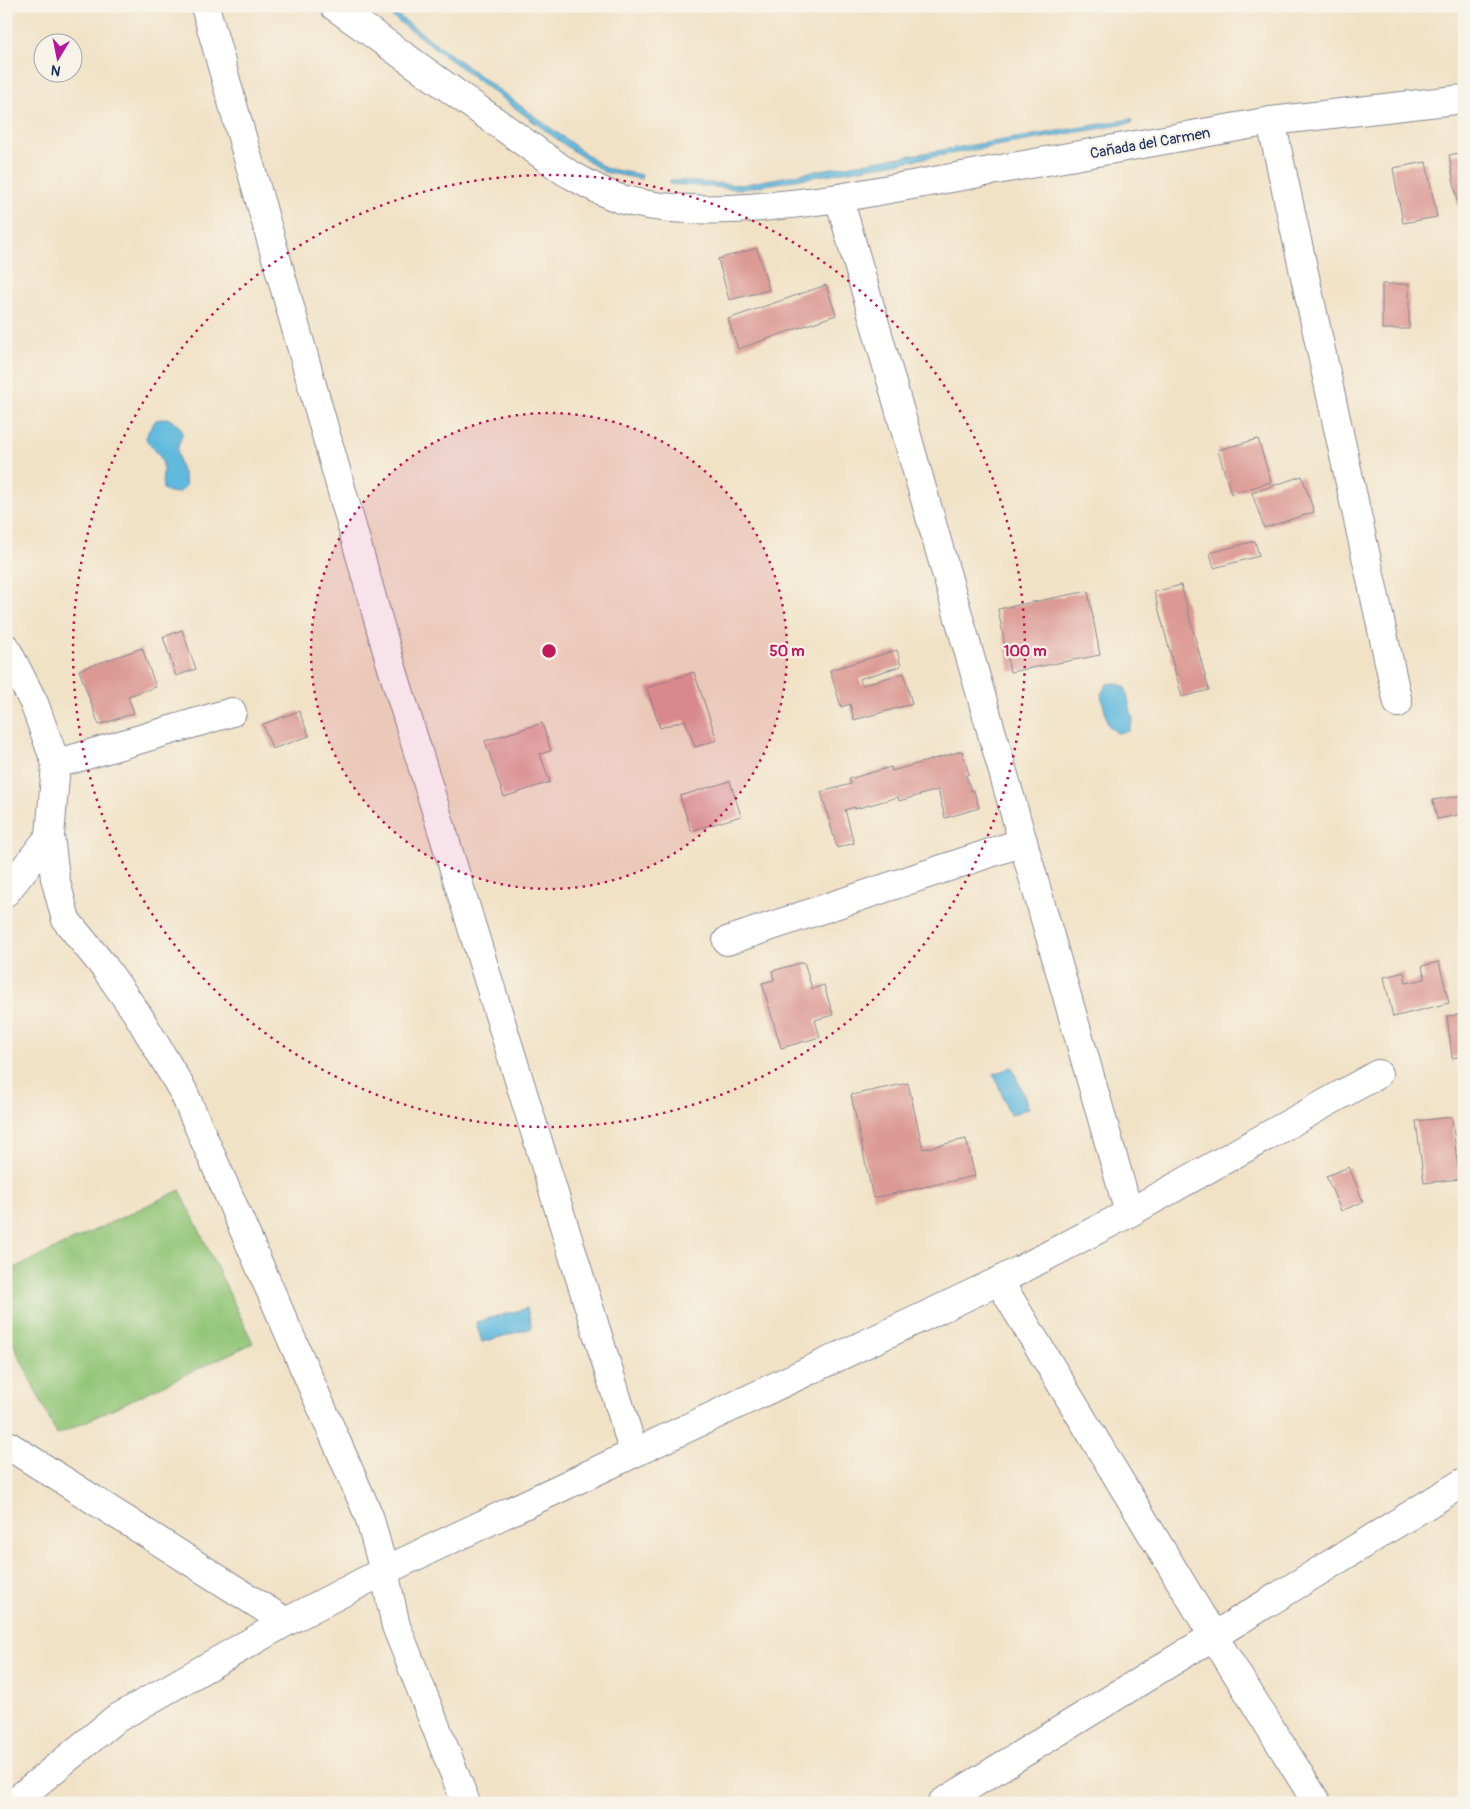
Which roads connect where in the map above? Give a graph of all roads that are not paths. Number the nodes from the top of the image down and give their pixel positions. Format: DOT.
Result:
graph roads {
  1 [pos="205,6"];
  2 [pos="334,6"];
  3 [pos="1464,99"];
  4 [pos="1271,121"];
  5 [pos="839,198"];
  6 [pos="6,648"];
  7 [pos="1398,703"];
  8 [pos="232,712"];
  9 [pos="56,764"];
  10 [pos="50,836"];
  11 [pos="1023,842"];
  12 [pos="6,892"];
  13 [pos="727,941"];
  14 [pos="1378,1074"];
  15 [pos="1129,1213"];
  16 [pos="999,1280"];
  17 [pos="6,1444"];
  18 [pos="634,1453"];
  19 [pos="1464,1482"];
  20 [pos="384,1571"];
  21 [pos="286,1622"];
  22 [pos="1214,1637"];
  23 [pos="13,1803"];
  24 [pos="466,1803"];
  25 [pos="942,1803"];
  26 [pos="1317,1803"];
  1 -- 18 [label="street"];
  2 -- 5 [label="street, Cañada del Carmen"];
  3 -- 4 [label="street, Cañada del Carmen"];
  4 -- 5 [label="street, Cañada del Carmen"];
  4 -- 7 [label="street"];
  5 -- 11 [label="street"];
  6 -- 9 [label="street"];
  8 -- 9 [label="street"];
  9 -- 10 [label="street"];
  10 -- 12 [label="street"];
  10 -- 20 [label="street"];
  11 -- 13 [label="street"];
  11 -- 15 [label="street"];
  14 -- 15 [label="street"];
  15 -- 16 [label="street"];
  16 -- 18 [label="street"];
  16 -- 22 [label="street"];
  17 -- 21 [label="street"];
  18 -- 20 [label="street"];
  19 -- 22 [label="street"];
  20 -- 21 [label="street"];
  20 -- 24 [label="street"];
  21 -- 23 [label="street"];
  22 -- 25 [label="street"];
  22 -- 26 [label="street"];
}
